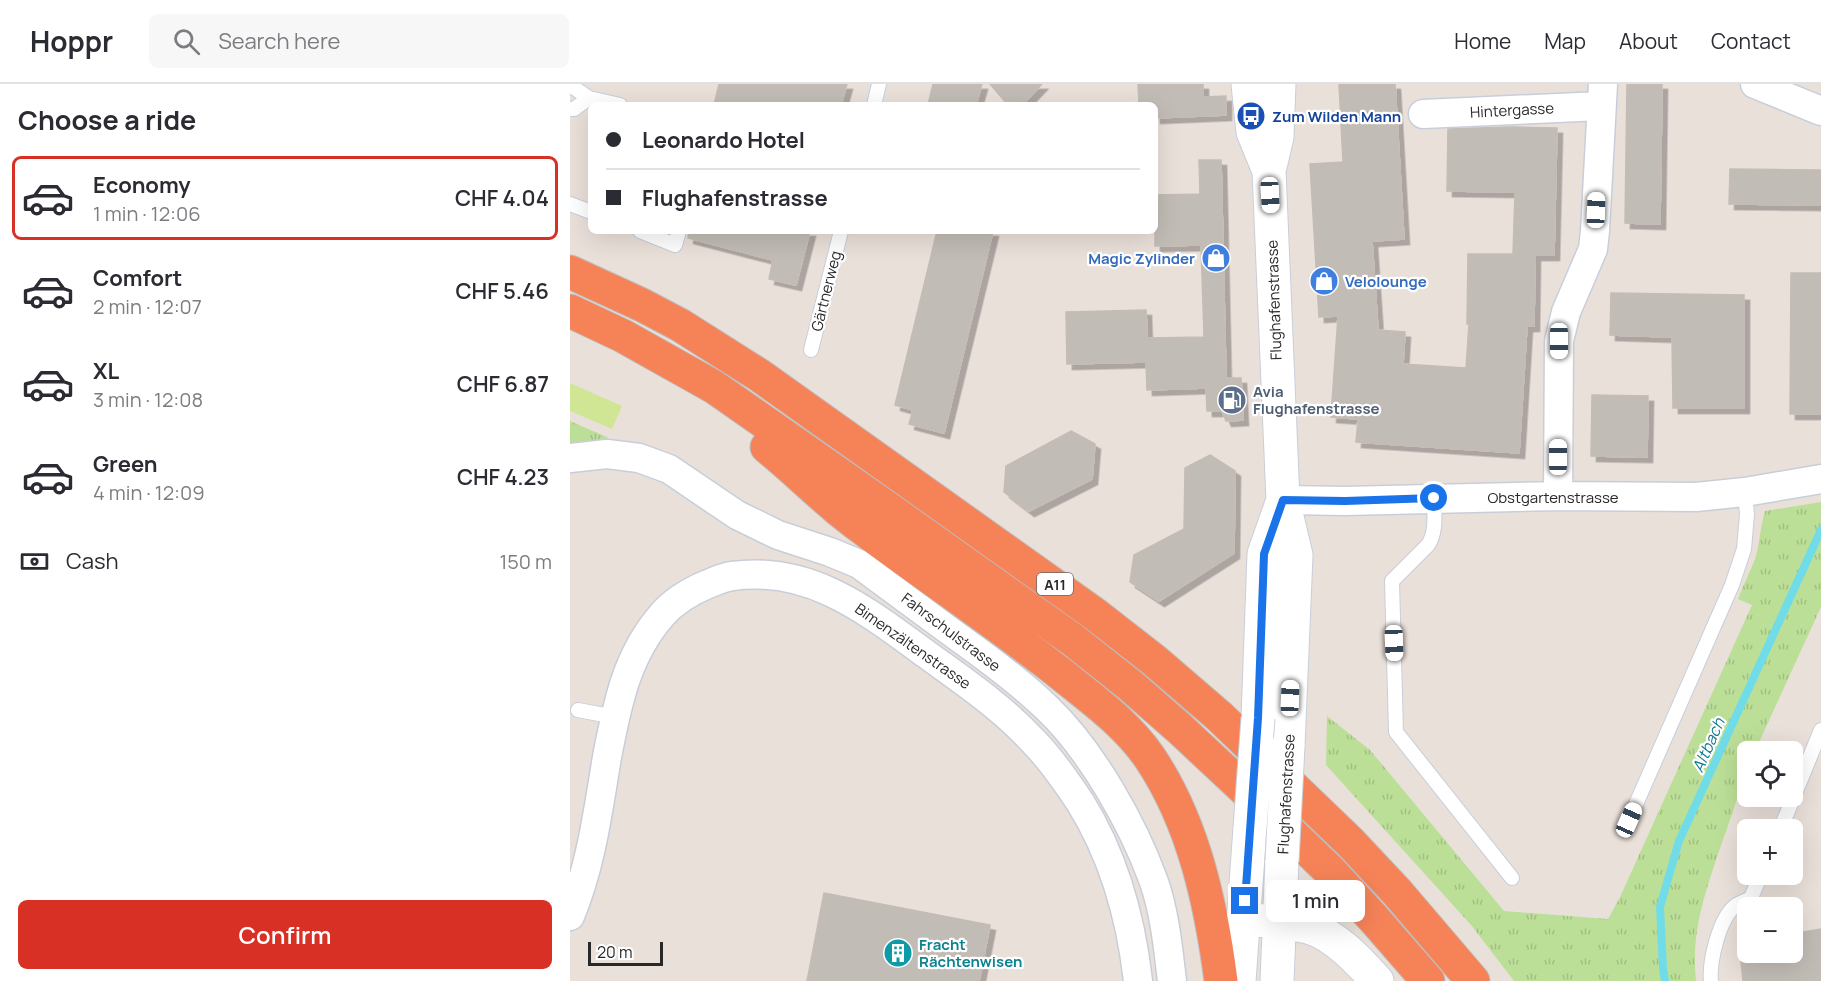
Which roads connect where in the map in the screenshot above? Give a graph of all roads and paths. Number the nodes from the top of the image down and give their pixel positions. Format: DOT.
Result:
graph roads {
  1 [pos="879,84"];
  2 [pos="1248,84"];
  3 [pos="1279,84"];
  4 [pos="1755,84"];
  5 [pos="570,85"];
  6 [pos="1602,95"];
  7 [pos="589,98"];
  8 [pos="607,102"];
  9 [pos="875,102"];
  10 [pos="570,108"];
  11 [pos="1821,111"];
  12 [pos="1423,114"];
  13 [pos="1269,171"];
  14 [pos="570,204"];
  15 [pos="588,211"];
  16 [pos="648,234"];
  17 [pos="678,234"];
  18 [pos="840,234"];
  19 [pos="570,272"];
  20 [pos="570,311"];
  21 [pos="623,336"];
  22 [pos="811,350"];
  23 [pos="570,458"];
  24 [pos="1820,479"];
  25 [pos="1745,492"];
  26 [pos="1558,496"];
  27 [pos="1434,498"];
  28 [pos="1283,500"];
  29 [pos="578,710"];
  30 [pos="615,717"];
  31 [pos="1821,730"];
  32 [pos="1785,819"];
  33 [pos="1629,820"];
  34 [pos="1512,878"];
  35 [pos="1756,885"];
  36 [pos="570,916"];
  37 [pos="1243,919"];
  38 [pos="1279,922"];
  39 [pos="1138,981"];
  40 [pos="1172,981"];
  41 [pos="1221,981"];
  42 [pos="1239,981"];
  43 [pos="1276,981"];
  44 [pos="1377,981"];
  45 [pos="1428,981"];
  46 [pos="1473,981"];
  47 [pos="1711,981"];
  1 -- 9 [label="lane"];
  2 -- 13 [label="main road, Flughafenstrasse"];
  3 -- 13 [label="main road, Flughafenstrasse"];
  4 -- 11 [label="street"];
  5 -- 7 [label="lane"];
  6 -- 12 [label="street, Hintergasse"];
  6 -- 26 [label="street"];
  7 -- 8 [label="lane"];
  7 -- 10 [label="lane"];
  13 -- 28 [label="main road, Flughafenstrasse"];
  14 -- 15 [label="lane"];
  16 -- 17 [label="lane"];
  18 -- 22 [label="lane, Gärtnerweg"];
  19 -- 46 [label="highway, A11"];
  20 -- 21 [label="highway, A11"];
  21 -- 41 [label="highway"];
  21 -- 45 [label="highway, A11"];
  23 -- 40 [label="street, Fahrschulstrasse"];
  24 -- 25 [label="street, Obstgartenstrasse"];
  25 -- 26 [label="street, Obstgartenstrasse"];
  25 -- 33 [label="lane"];
  26 -- 27 [label="street, Obstgartenstrasse"];
  27 -- 28 [label="street, Obstgartenstrasse"];
  27 -- 34 [label="lane"];
  28 -- 37 [label="main road, Flughafenstrasse, bridge"];
  28 -- 38 [label="main road, Flughafenstrasse, bridge"];
  29 -- 30 [label="lane"];
  30 -- 36 [label="street, Bimenzältenstrasse"];
  30 -- 39 [label="street, Bimenzältenstrasse"];
  31 -- 32 [label="lane"];
  35 -- 47 [label="lane"];
  37 -- 38 [label="main road"];
  37 -- 42 [label="main road, Flughafenstrasse"];
  38 -- 43 [label="main road, Flughafenstrasse"];
  38 -- 44 [label="main road"];
}
